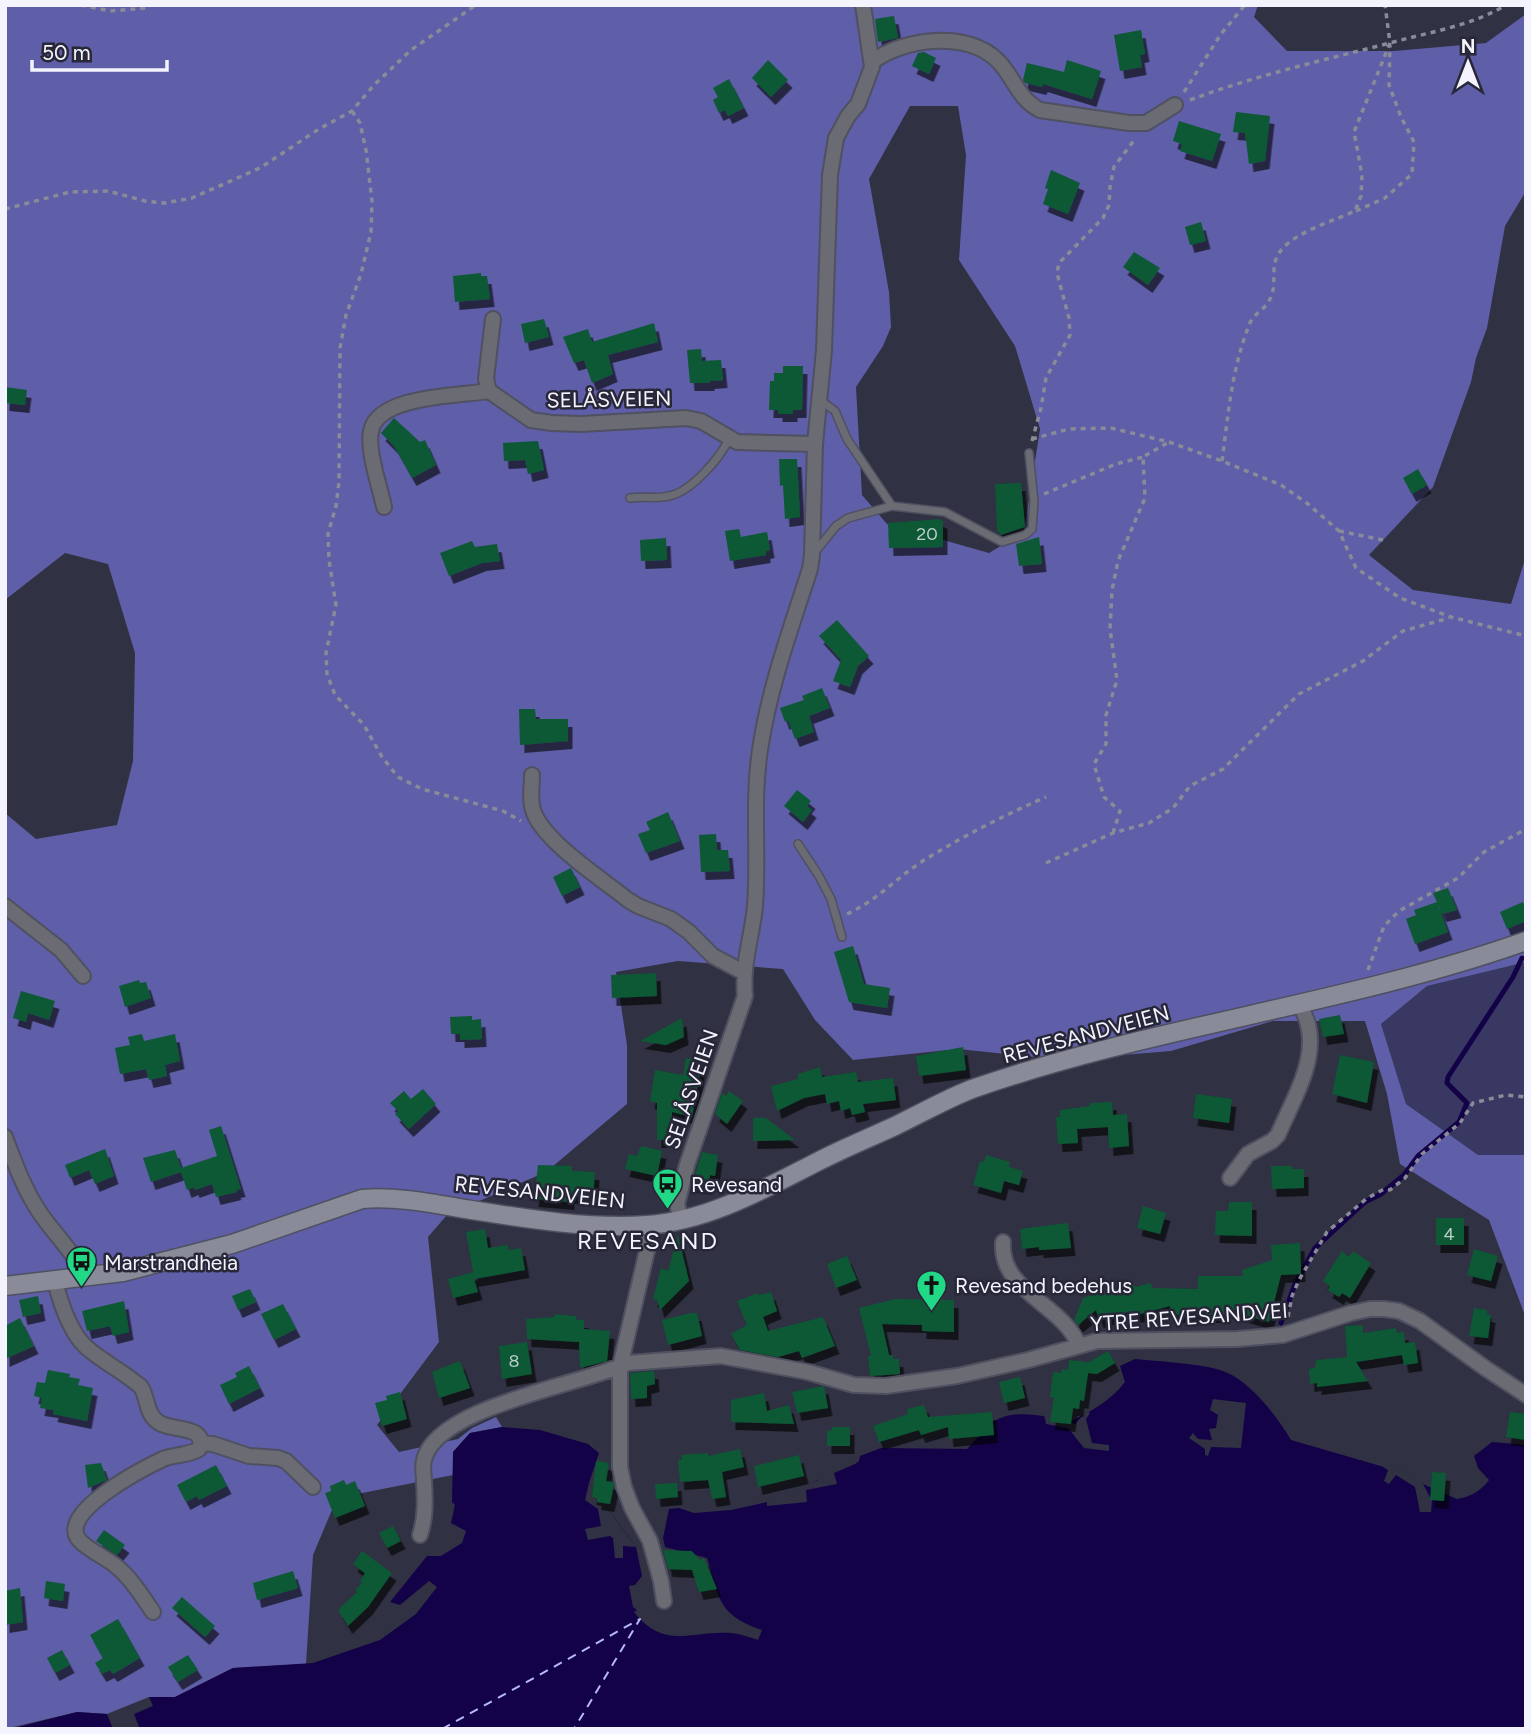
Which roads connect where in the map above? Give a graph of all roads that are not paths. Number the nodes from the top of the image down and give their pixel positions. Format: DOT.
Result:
graph roads {
  1 [pos="863,5"];
  2 [pos="872,62"];
  3 [pos="1175,106"];
  4 [pos="493,319"];
  5 [pos="489,391"];
  6 [pos="819,400"];
  7 [pos="729,439"];
  8 [pos="815,444"];
  9 [pos="1029,453"];
  10 [pos="630,498"];
  11 [pos="892,506"];
  12 [pos="384,507"];
  13 [pos="812,555"];
  14 [pos="532,775"];
  15 [pos="798,844"];
  16 [pos="5,906"];
  17 [pos="842,937"];
  18 [pos="1526,941"];
  19 [pos="743,972"];
  20 [pos="83,976"];
  21 [pos="1299,1004"];
  22 [pos="5,1137"];
  23 [pos="1230,1178"];
  24 [pos="681,1220"];
  25 [pos="648,1225"];
  26 [pos="1003,1242"];
  27 [pos="85,1277"];
  28 [pos="55,1281"];
  29 [pos="5,1286"];
  30 [pos="1079,1346"];
  31 [pos="620,1367"];
  32 [pos="1526,1395"];
  33 [pos="201,1443"];
  34 [pos="313,1488"];
  35 [pos="420,1535"];
  36 [pos="664,1601"];
  37 [pos="153,1612"];
  1 -- 2 [label="street, SELÅSVEIEN"];
  2 -- 3 [label="street"];
  2 -- 6 [label="street, SELÅSVEIEN"];
  4 -- 5 [label="street"];
  5 -- 7 [label="street, SELÅSVEIEN"];
  5 -- 12 [label="street"];
  6 -- 8 [label="street, SELÅSVEIEN"];
  6 -- 11 [label="lane"];
  7 -- 8 [label="street, SELÅSVEIEN"];
  7 -- 10 [label="lane"];
  8 -- 13 [label="street, SELÅSVEIEN"];
  9 -- 11 [label="lane"];
  11 -- 13 [label="lane"];
  13 -- 19 [label="street, SELÅSVEIEN"];
  14 -- 19 [label="street"];
  15 -- 17 [label="lane"];
  16 -- 20 [label="street"];
  18 -- 21 [label="main road, REVESANDVEIEN"];
  19 -- 24 [label="street, SELÅSVEIEN"];
  21 -- 23 [label="street"];
  21 -- 24 [label="main road, REVESANDVEIEN"];
  22 -- 27 [label="street"];
  24 -- 25 [label="main road, REVESANDVEIEN"];
  25 -- 27 [label="main road, REVESANDVEIEN"];
  25 -- 31 [label="street"];
  26 -- 30 [label="street, YTRE REVESANDVEI"];
  27 -- 28 [label="main road, REVESANDVEIEN"];
  28 -- 29 [label="main road, REVESANDVEIEN"];
  28 -- 33 [label="street"];
  30 -- 31 [label="street, YTRE REVESANDVEI"];
  30 -- 32 [label="street, YTRE REVESANDVEI"];
  31 -- 35 [label="street, YTRE REVESANDVEI"];
  31 -- 36 [label="street"];
  33 -- 34 [label="street"];
  33 -- 37 [label="street"];
}
